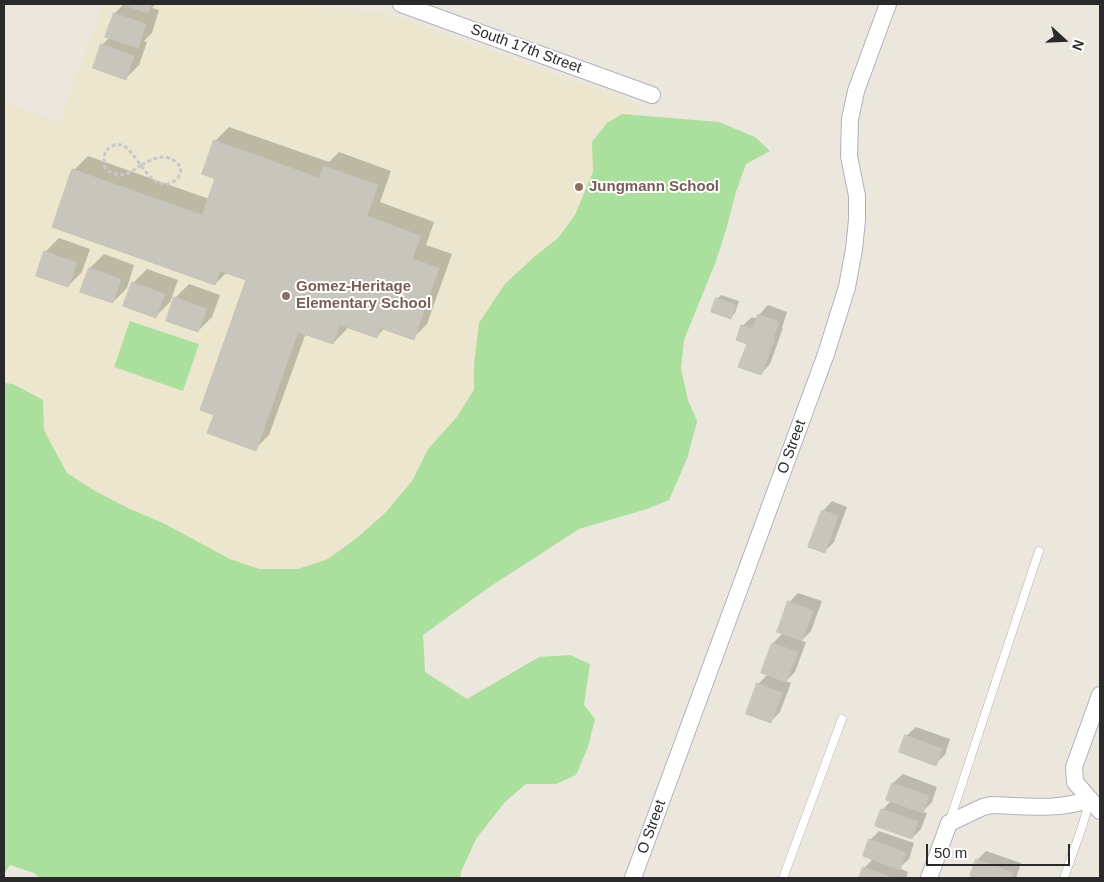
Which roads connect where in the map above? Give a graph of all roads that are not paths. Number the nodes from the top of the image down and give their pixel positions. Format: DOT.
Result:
graph roads {
  1 [pos="400,4"];
  2 [pos="888,4"];
  3 [pos="418,7"];
  4 [pos="652,95"];
  5 [pos="1039,551"];
  6 [pos="1100,695"];
  7 [pos="842,719"];
  8 [pos="1095,805"];
  9 [pos="950,822"];
  10 [pos="633,878"];
  11 [pos="783,878"];
  12 [pos="929,878"];
  13 [pos="1064,878"];
  1 -- 3 [label="street, South 17th Street"];
  2 -- 10 [label="street, O Street"];
  3 -- 4 [label="street, South 17th Street"];
  5 -- 9 [label="lane"];
  6 -- 8 [label="street"];
  7 -- 11 [label="lane"];
  8 -- 9 [label="street"];
  8 -- 13 [label="lane"];
  9 -- 12 [label="street"];
}
